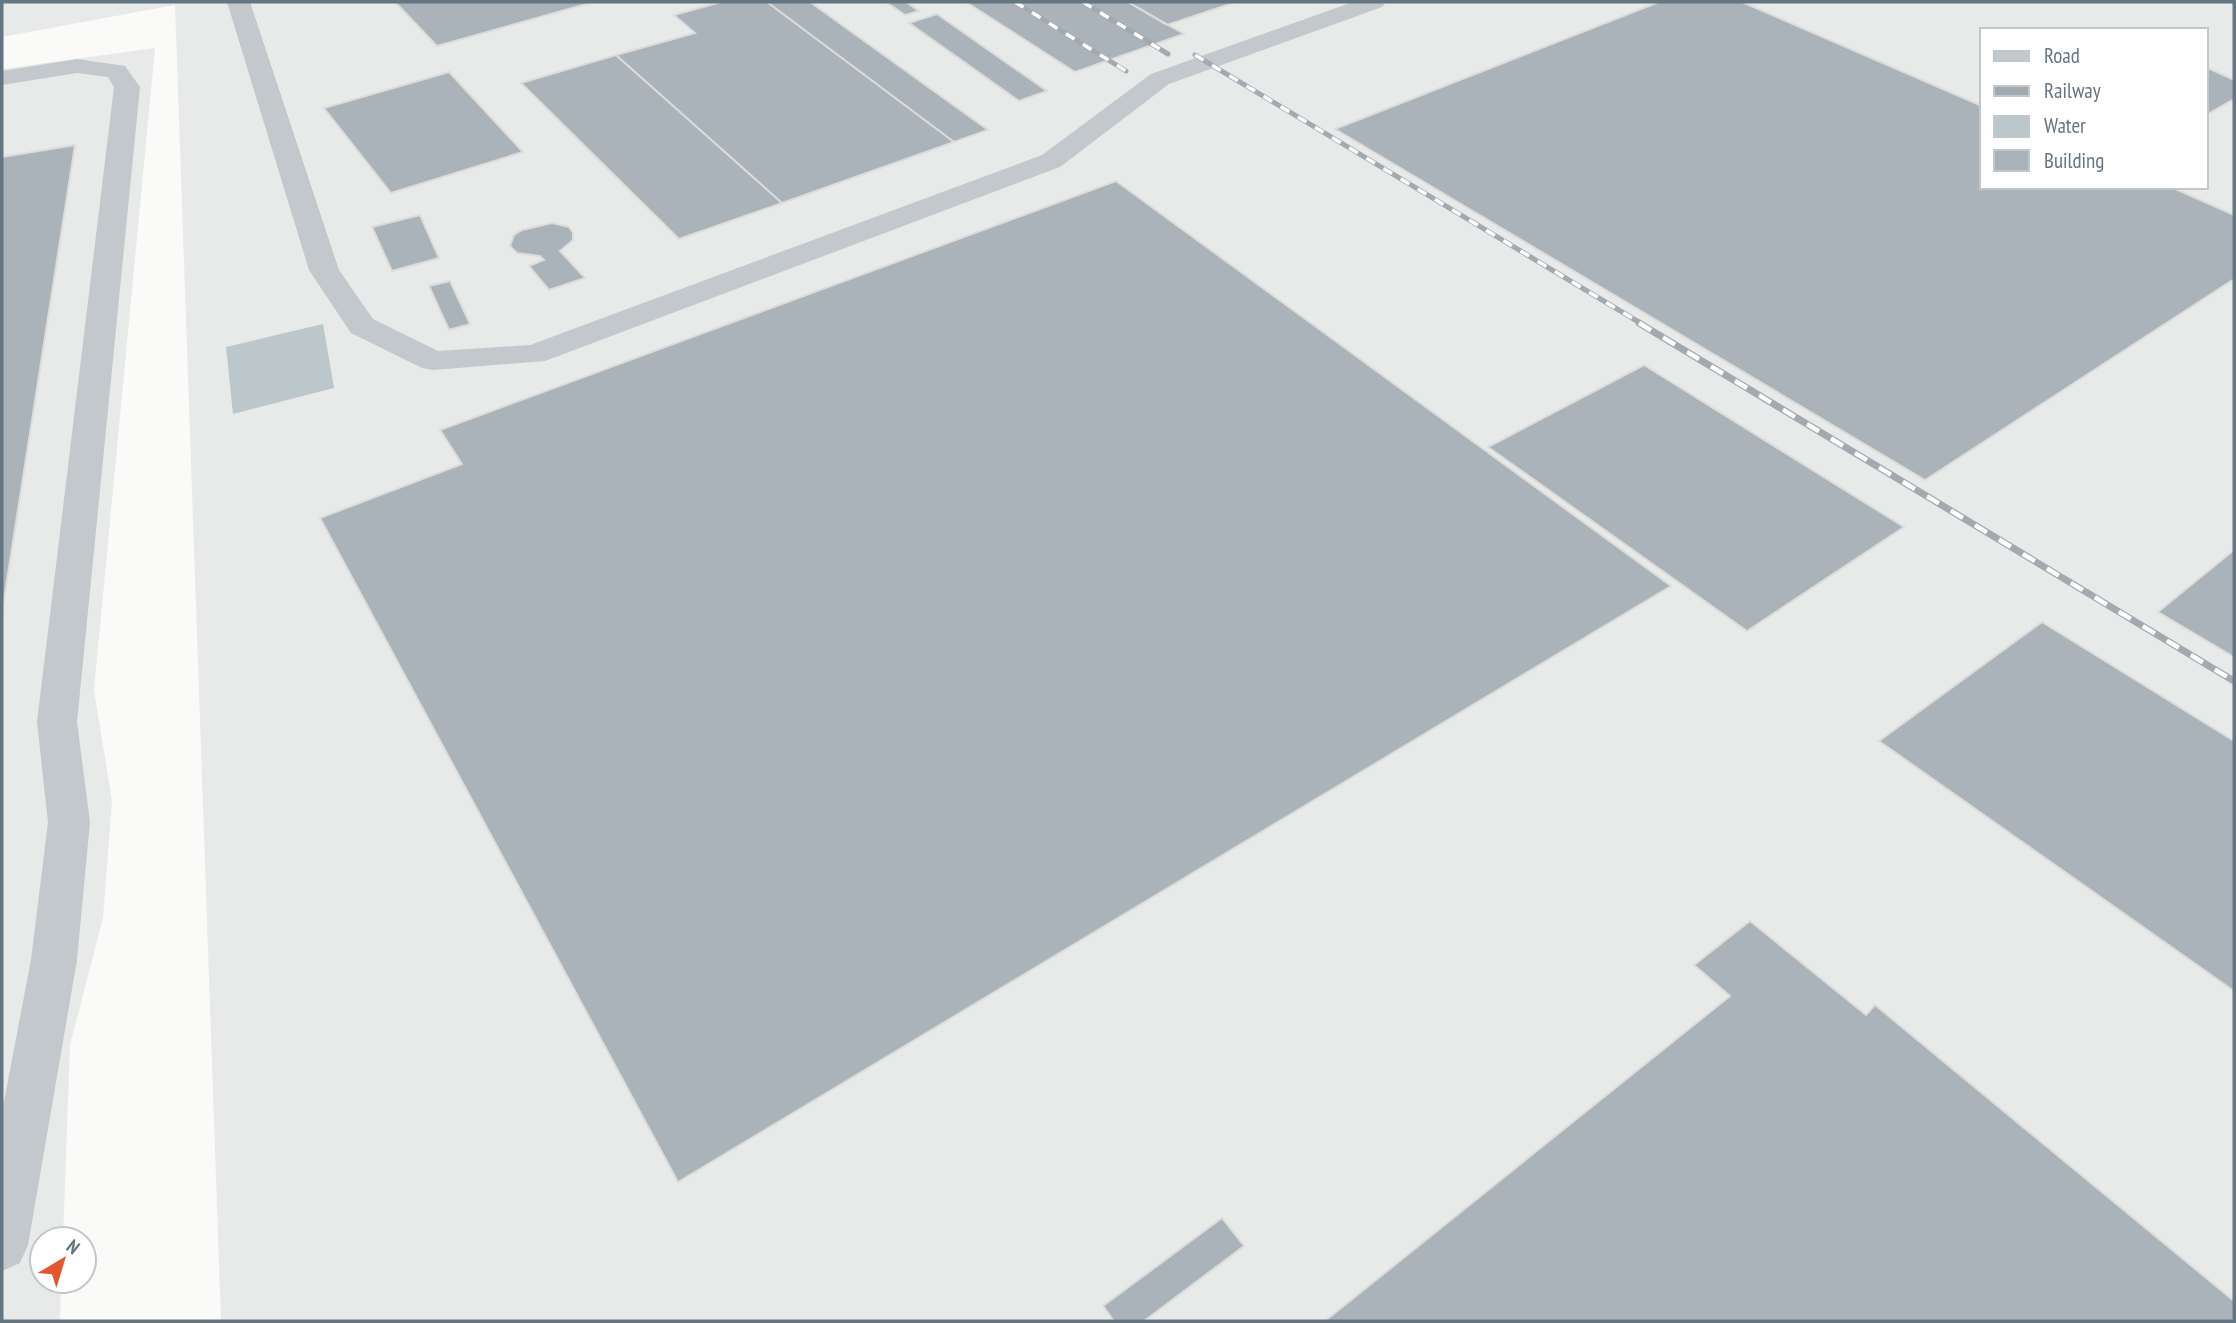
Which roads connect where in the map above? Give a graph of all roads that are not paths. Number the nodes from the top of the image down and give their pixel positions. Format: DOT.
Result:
graph roads {
  1 [pos="238,2"];
  2 [pos="1374,2"];
  3 [pos="2,78"];
  4 [pos="2,1245"];
  1 -- 2 [label="street"];
  3 -- 4 [label="street"];
}
